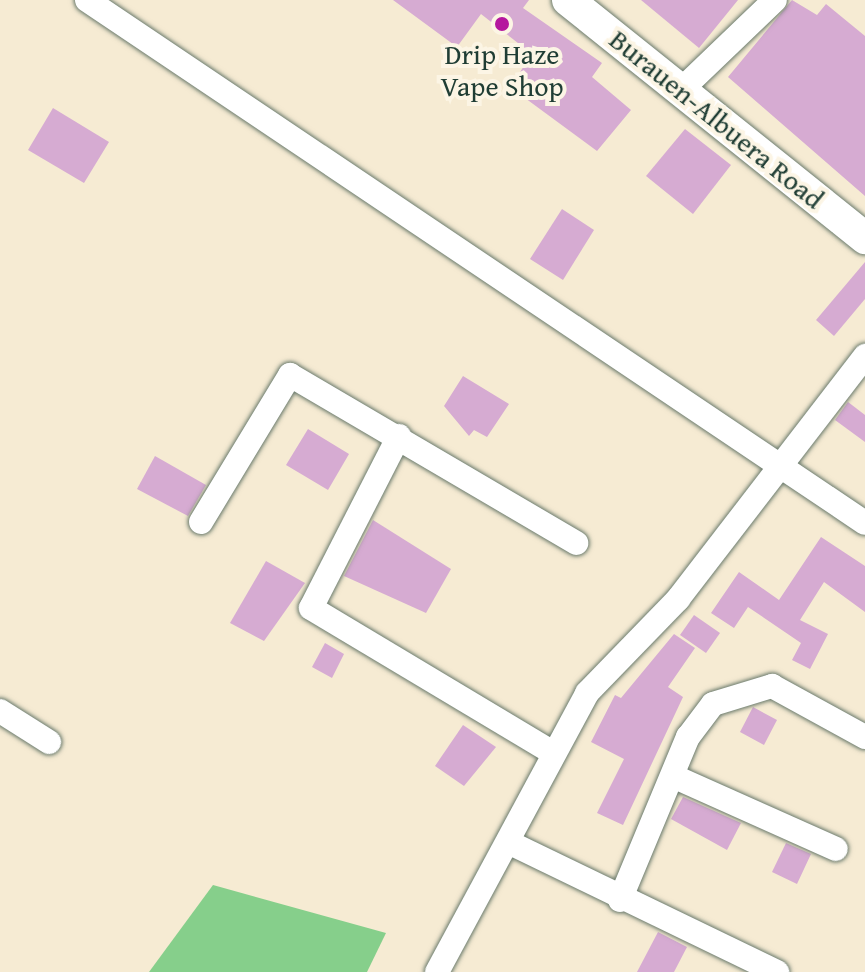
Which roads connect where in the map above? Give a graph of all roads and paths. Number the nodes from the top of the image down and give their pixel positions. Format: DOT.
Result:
graph roads {
  1 [pos="87,0"];
  2 [pos="568,0"];
  3 [pos="775,0"];
  4 [pos="681,90"];
  5 [pos="865,238"];
  6 [pos="865,356"];
  7 [pos="399,436"];
  8 [pos="781,467"];
  9 [pos="201,522"];
  10 [pos="865,523"];
  11 [pos="576,543"];
  12 [pos="0,711"];
  13 [pos="865,737"];
  14 [pos="49,742"];
  15 [pos="553,753"];
  16 [pos="675,777"];
  17 [pos="508,842"];
  18 [pos="836,849"];
  19 [pos="620,900"];
  20 [pos="437,972"];
  21 [pos="777,972"];
  1 -- 8 [label="street"];
  2 -- 4 [label="street, Burauen-Albuera Road"];
  3 -- 4 [label="street"];
  4 -- 5 [label="street, Burauen-Albuera Road"];
  6 -- 8 [label="street"];
  7 -- 9 [label="street"];
  7 -- 11 [label="street"];
  7 -- 15 [label="street"];
  8 -- 10 [label="street"];
  8 -- 15 [label="street"];
  12 -- 14 [label="street"];
  13 -- 16 [label="street"];
  15 -- 17 [label="street"];
  16 -- 18 [label="street"];
  16 -- 19 [label="street"];
  17 -- 19 [label="street"];
  17 -- 20 [label="street"];
  19 -- 21 [label="street"];
}
